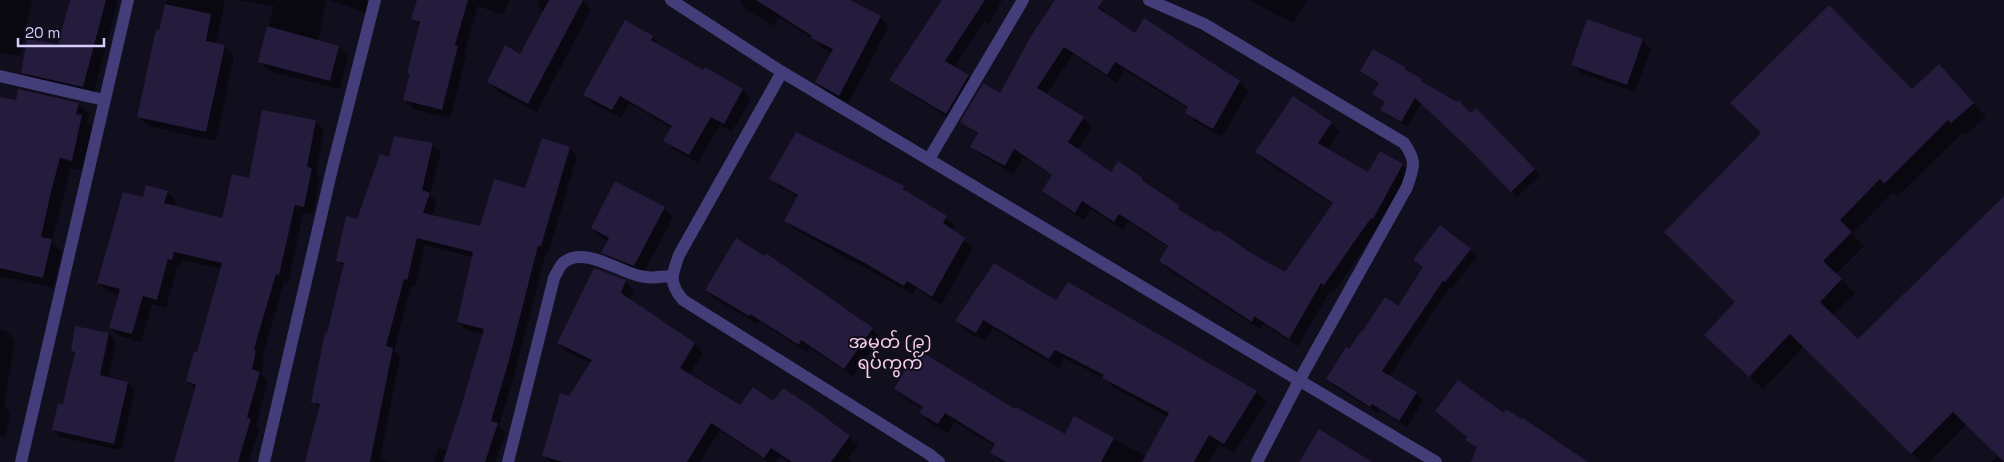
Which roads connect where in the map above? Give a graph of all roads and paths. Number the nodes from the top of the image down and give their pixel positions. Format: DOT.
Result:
graph roads {
  1 [pos="128,0"];
  2 [pos="375,0"];
  3 [pos="671,0"];
  4 [pos="1023,0"];
  5 [pos="1149,0"];
  6 [pos="782,72"];
  7 [pos="0,76"];
  8 [pos="104,100"];
  9 [pos="929,158"];
  10 [pos="672,276"];
  11 [pos="1300,379"];
  12 [pos="21,462"];
  13 [pos="264,462"];
  14 [pos="508,462"];
  15 [pos="939,462"];
  16 [pos="1258,462"];
  17 [pos="1436,462"];
  1 -- 8 [label="street"];
  2 -- 13 [label="street"];
  3 -- 6 [label="street"];
  4 -- 9 [label="street"];
  5 -- 11 [label="street"];
  6 -- 9 [label="street"];
  6 -- 10 [label="street"];
  7 -- 8 [label="street"];
  8 -- 12 [label="street"];
  9 -- 11 [label="street"];
  10 -- 14 [label="street"];
  10 -- 15 [label="street"];
  11 -- 16 [label="street"];
  11 -- 17 [label="street"];
}
